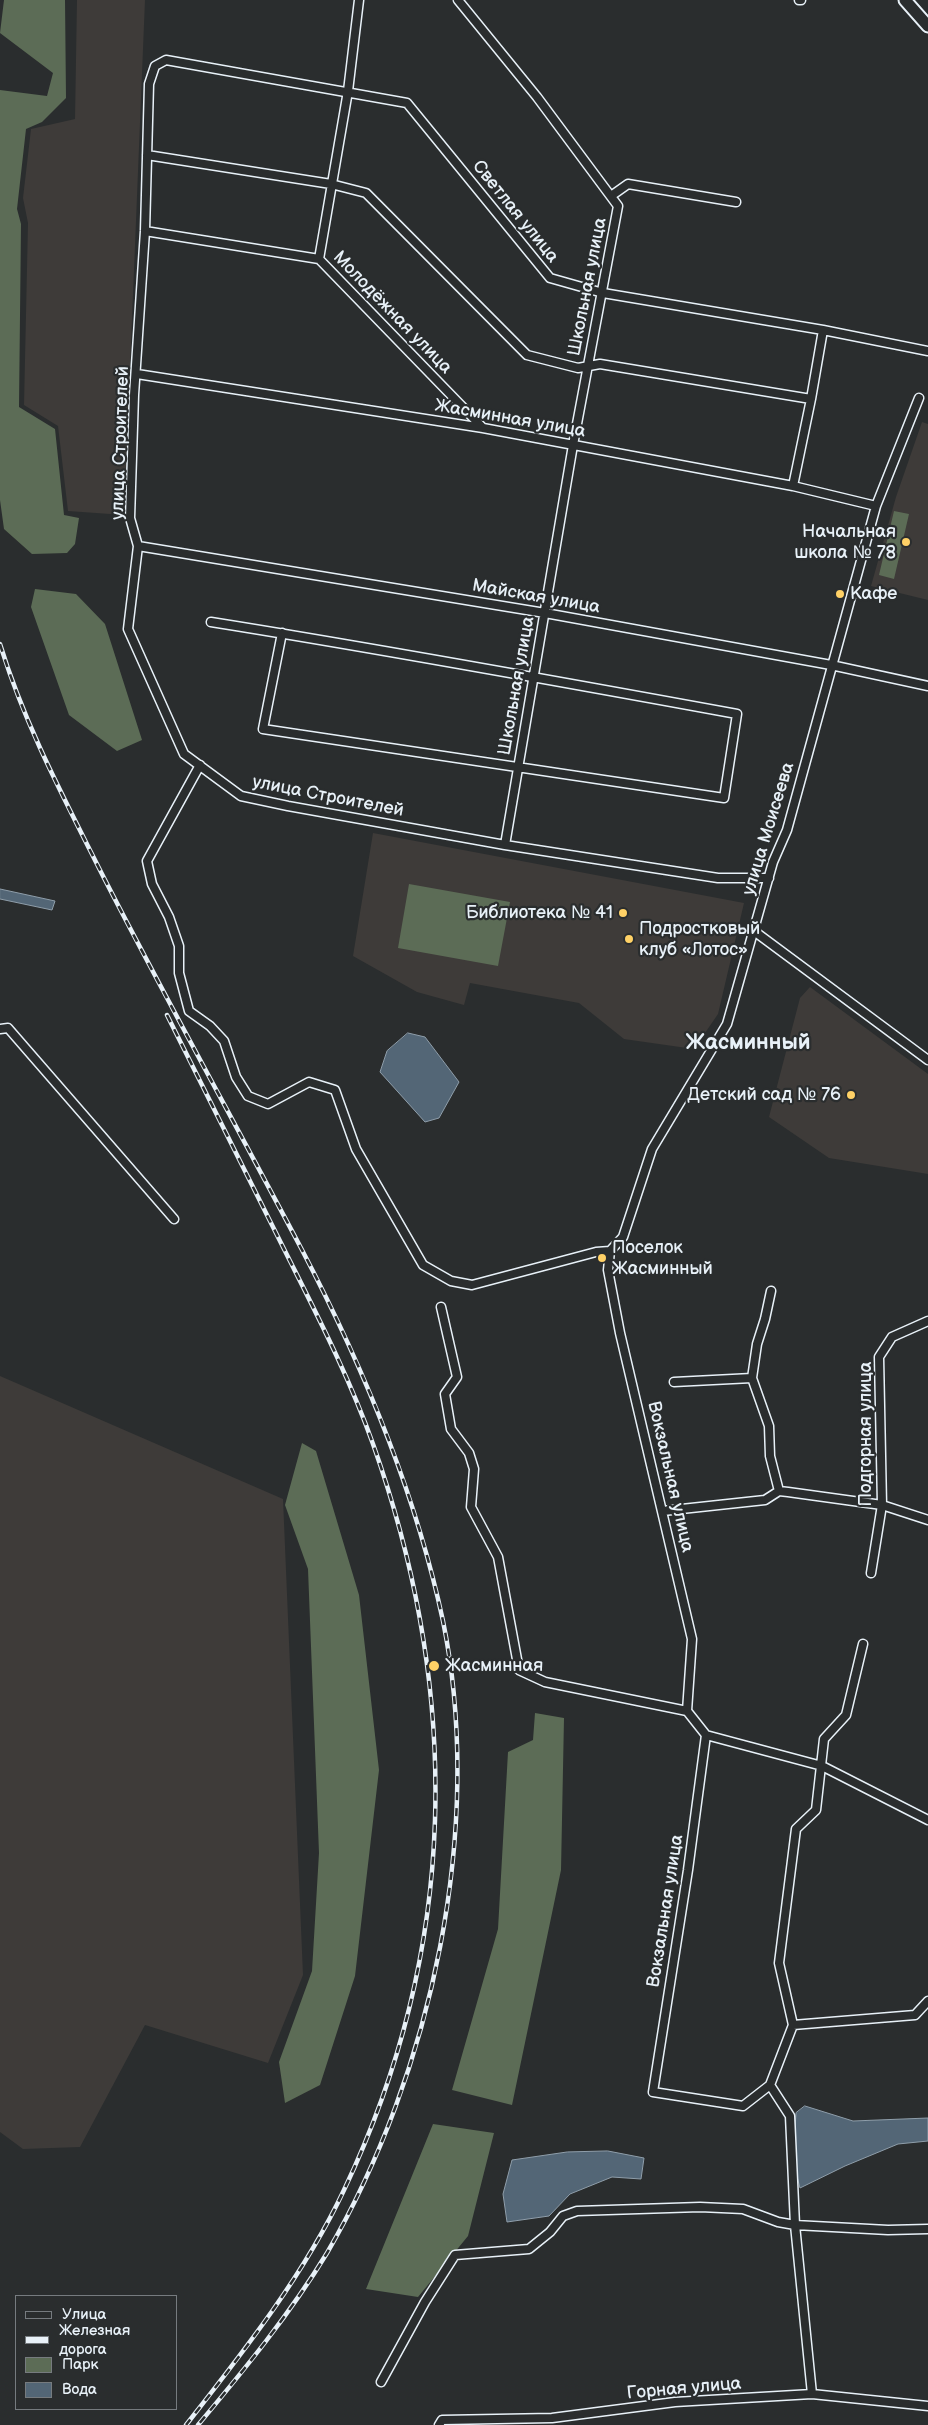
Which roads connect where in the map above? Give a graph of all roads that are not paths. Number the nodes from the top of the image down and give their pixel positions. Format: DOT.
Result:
graph roads {
  1 [pos="359,0"];
  2 [pos="458,0"];
  3 [pos="905,0"];
  4 [pos="928,26"];
  5 [pos="149,84"];
  6 [pos="348,91"];
  7 [pos="147,155"];
  8 [pos="331,184"];
  9 [pos="611,196"];
  10 [pos="736,202"];
  11 [pos="145,230"];
  12 [pos="319,259"];
  13 [pos="603,293"];
  14 [pos="823,330"];
  15 [pos="928,352"];
  16 [pos="589,368"];
  17 [pos="137,374"];
  18 [pos="919,398"];
  19 [pos="811,399"];
  20 [pos="483,428"];
  21 [pos="573,445"];
  22 [pos="793,486"];
  23 [pos="876,506"];
  24 [pos="138,546"];
  25 [pos="545,613"];
  26 [pos="211,622"];
  27 [pos="282,633"];
  28 [pos="831,665"];
  29 [pos="534,677"];
  30 [pos="928,686"];
  31 [pos="200,765"];
  32 [pos="518,768"];
  33 [pos="505,846"];
  34 [pos="769,878"];
  35 [pos="754,931"];
  36 [pos="0,1029"];
  37 [pos="928,1060"];
  38 [pos="174,1219"];
  39 [pos="610,1251"];
  40 [pos="770,1291"];
  41 [pos="441,1308"];
  42 [pos="928,1321"];
  43 [pos="752,1378"];
  44 [pos="674,1382"];
  45 [pos="779,1491"];
  46 [pos="882,1505"];
  47 [pos="663,1511"];
  48 [pos="928,1520"];
  49 [pos="870,1573"];
  50 [pos="863,1644"];
  51 [pos="687,1711"];
  52 [pos="706,1735"];
  53 [pos="822,1766"];
  54 [pos="928,1820"];
  55 [pos="928,2001"];
  56 [pos="793,2025"];
  57 [pos="770,2085"];
  58 [pos="795,2224"];
  59 [pos="928,2229"];
  60 [pos="381,2382"];
  61 [pos="812,2394"];
  62 [pos="928,2406"];
  63 [pos="440,2422"];
  64 [pos="547,2422"];
  1 -- 6 [label="street"];
  2 -- 9 [label="street"];
  3 -- 4 [label="main road"];
  5 -- 6 [label="street, Светлая улица"];
  5 -- 7 [label="street, улица Строителей"];
  6 -- 8 [label="street"];
  6 -- 13 [label="street, Светлая улица"];
  7 -- 8 [label="street"];
  7 -- 11 [label="street, улица Строителей"];
  8 -- 12 [label="street"];
  8 -- 16 [label="street"];
  9 -- 10 [label="street"];
  9 -- 13 [label="street, Школьная улица"];
  11 -- 12 [label="street, Молодёжная улица"];
  11 -- 17 [label="street, улица Строителей"];
  12 -- 20 [label="street, Молодёжная улица"];
  13 -- 14 [label="street, Светлая улица"];
  13 -- 16 [label="street, Школьная улица"];
  14 -- 15 [label="street, Светлая улица"];
  14 -- 19 [label="street"];
  16 -- 19 [label="street"];
  16 -- 21 [label="street, Школьная улица"];
  17 -- 20 [label="street, Жасминная улица"];
  17 -- 24 [label="street, улица Строителей"];
  18 -- 23 [label="street, улица Моисеева"];
  19 -- 22 [label="street"];
  20 -- 21 [label="street, Жасминная улица"];
  21 -- 22 [label="street, Жасминная улица"];
  21 -- 25 [label="street, Школьная улица"];
  22 -- 23 [label="street, Жасминная улица"];
  23 -- 28 [label="street, улица Моисеева"];
  24 -- 25 [label="street, Майская улица"];
  24 -- 31 [label="street, улица Строителей"];
  25 -- 28 [label="street, Майская улица"];
  25 -- 29 [label="street, Школьная улица"];
  26 -- 27 [label="street"];
  27 -- 29 [label="street"];
  27 -- 32 [label="street"];
  28 -- 30 [label="street, Майская улица"];
  28 -- 34 [label="street, улица Моисеева"];
  29 -- 32 [label="street, Школьная улица"];
  29 -- 32 [label="street"];
  31 -- 33 [label="street, улица Строителей"];
  31 -- 39 [label="street"];
  32 -- 33 [label="street, Школьная улица"];
  33 -- 34 [label="street, улица Строителей"];
  34 -- 35 [label="street, улица Моисеева"];
  35 -- 37 [label="street"];
  35 -- 39 [label="street, улица Моисеева"];
  36 -- 38 [label="street"];
  39 -- 47 [label="street, Вокзальная улица"];
  40 -- 43 [label="street"];
  41 -- 51 [label="street"];
  42 -- 46 [label="street, Подгорная улица"];
  43 -- 44 [label="street"];
  43 -- 45 [label="street"];
  45 -- 46 [label="street"];
  45 -- 47 [label="street"];
  46 -- 48 [label="street"];
  46 -- 49 [label="street, Подгорная улица"];
  47 -- 51 [label="street, Вокзальная улица"];
  50 -- 53 [label="street"];
  51 -- 52 [label="street"];
  52 -- 53 [label="street"];
  52 -- 57 [label="street, Вокзальная улица"];
  53 -- 54 [label="street"];
  53 -- 56 [label="street"];
  55 -- 56 [label="street"];
  56 -- 57 [label="street"];
  57 -- 58 [label="street"];
  58 -- 59 [label="street"];
  58 -- 60 [label="street"];
  58 -- 61 [label="street"];
  61 -- 62 [label="street, Горная улица"];
  61 -- 64 [label="street, Горная улица"];
  63 -- 64 [label="street, Горная улица"];
}
